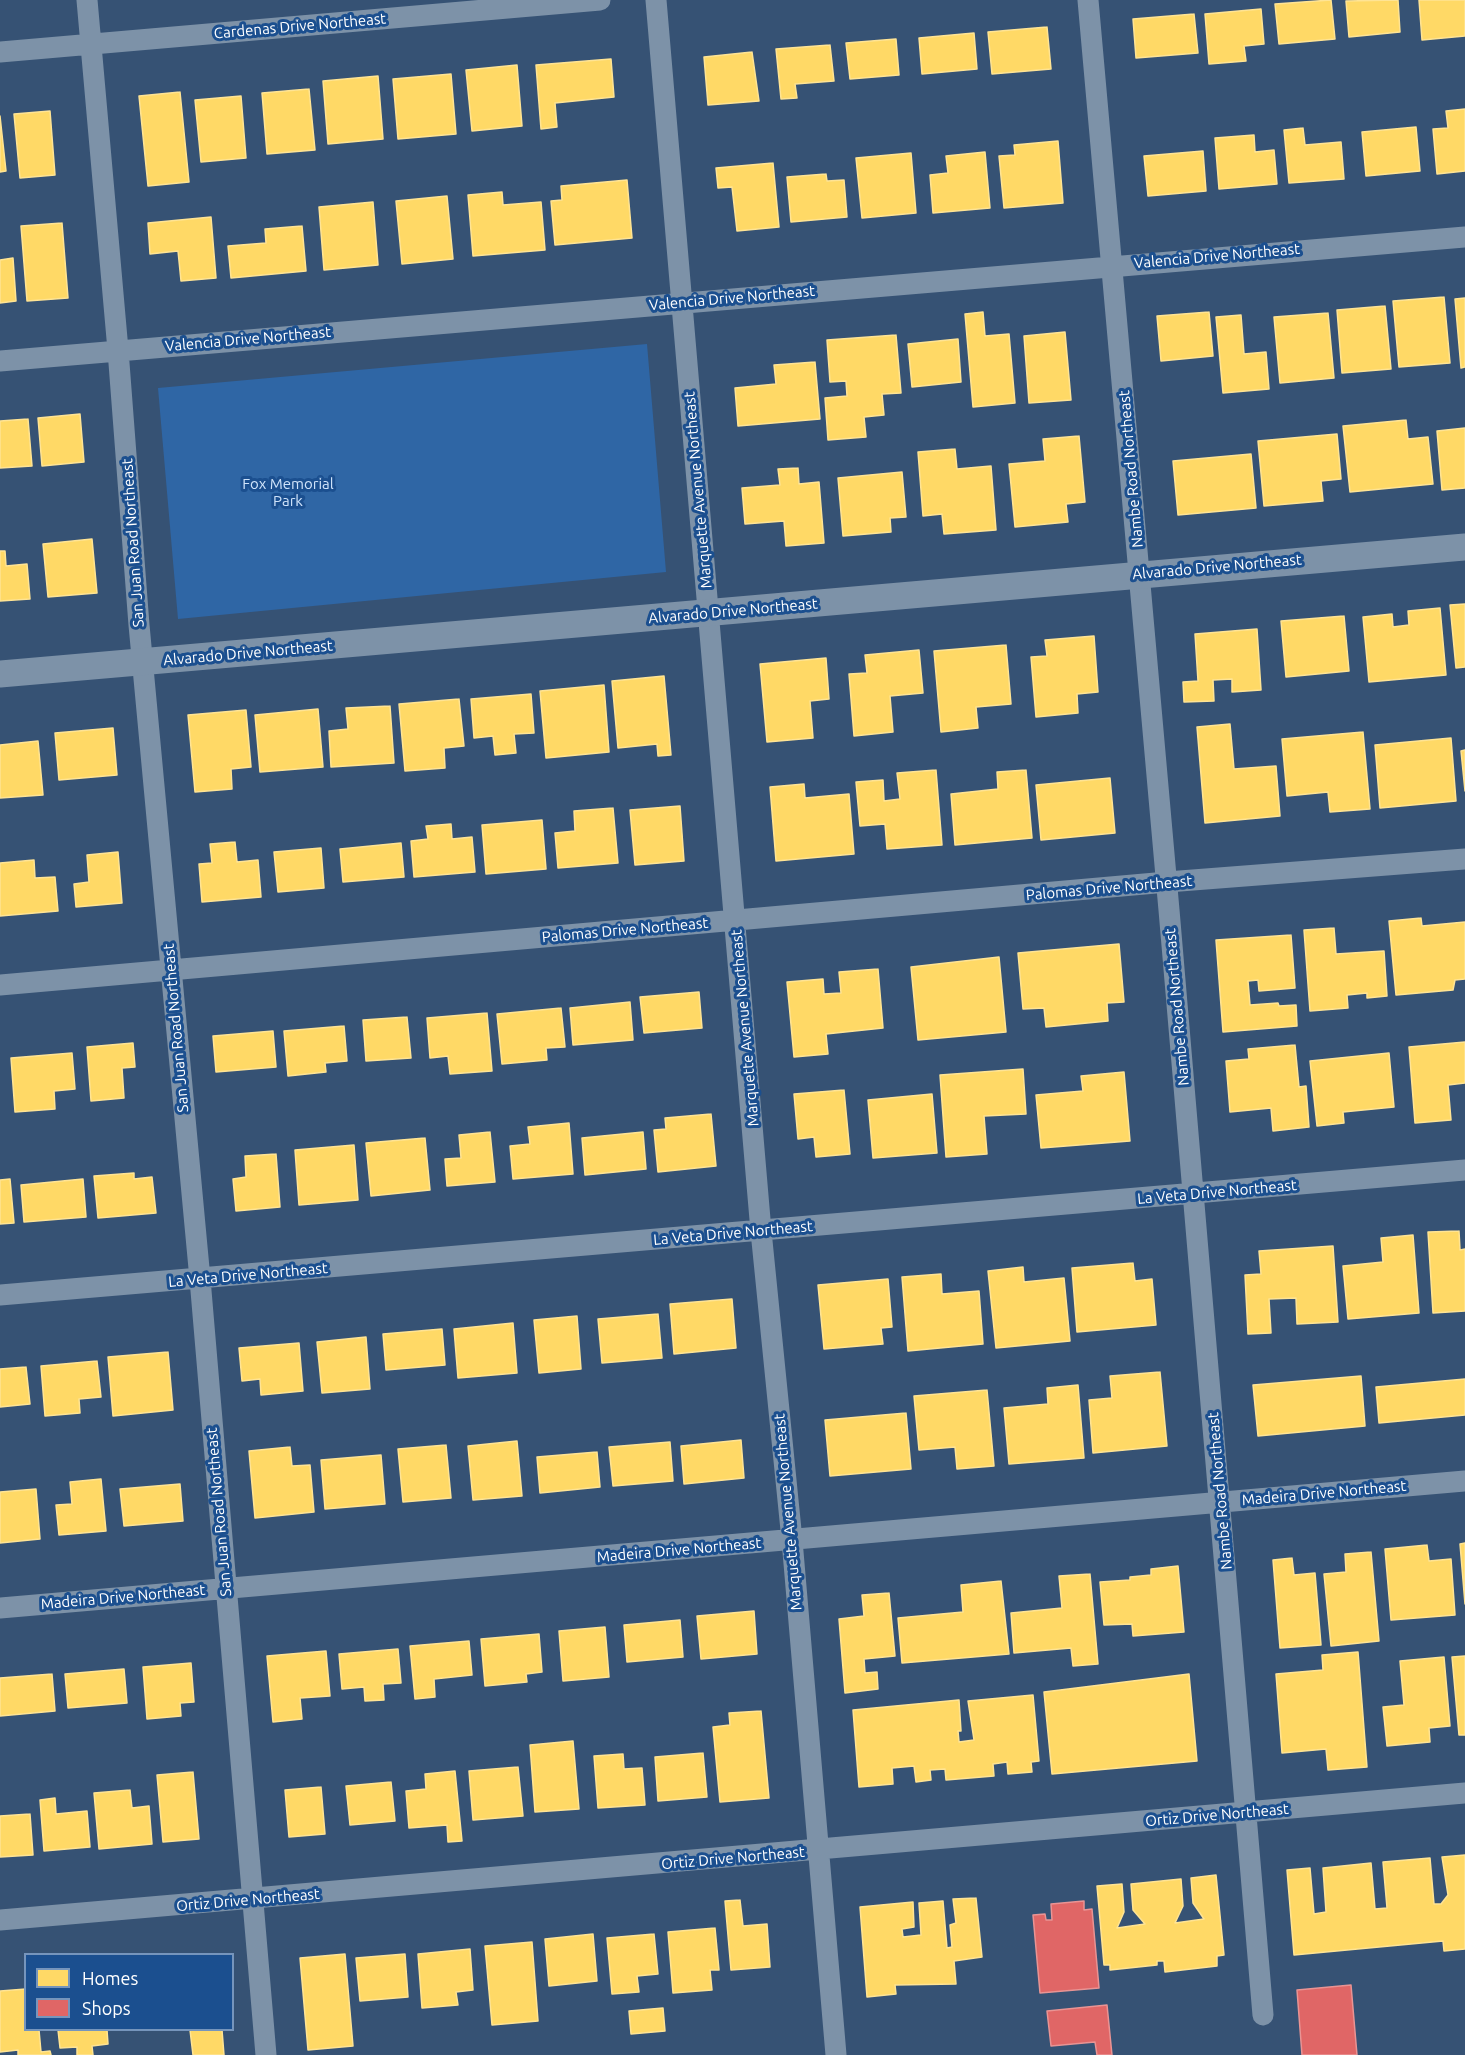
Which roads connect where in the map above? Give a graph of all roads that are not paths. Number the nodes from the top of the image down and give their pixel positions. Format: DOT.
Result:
graph roads {
  1 [pos="87,0"];
  2 [pos="600,0"];
  3 [pos="656,0"];
  4 [pos="1088,0"];
  5 [pos="90,45"];
  6 [pos="0,52"];
  7 [pos="1465,237"];
  8 [pos="1113,265"];
  9 [pos="682,303"];
  10 [pos="118,350"];
  11 [pos="0,361"];
  12 [pos="1465,547"];
  13 [pos="1140,573"];
  14 [pos="709,613"];
  15 [pos="142,663"];
  16 [pos="0,674"];
  17 [pos="1465,859"];
  18 [pos="1167,882"];
  19 [pos="736,921"];
  20 [pos="171,970"];
  21 [pos="0,985"];
  22 [pos="1465,1170"];
  23 [pos="1192,1194"];
  24 [pos="761,1231"];
  25 [pos="200,1279"];
  26 [pos="0,1295"];
  27 [pos="1465,1481"];
  28 [pos="1221,1502"];
  29 [pos="792,1540"];
  30 [pos="226,1588"];
  31 [pos="0,1608"];
  32 [pos="1465,1793"];
  33 [pos="1247,1812"];
  34 [pos="818,1851"];
  35 [pos="253,1900"];
  36 [pos="0,1920"];
  37 [pos="1263,2015"];
  38 [pos="266,2055"];
  39 [pos="836,2055"];
  1 -- 5 [label="street, San Juan Road Northeast"];
  2 -- 5 [label="street, Cardenas Drive Northeast"];
  3 -- 9 [label="street, Marquette Avenue Northeast"];
  4 -- 8 [label="street, Nambe Road Northeast"];
  5 -- 6 [label="street, Cardenas Drive Northeast"];
  5 -- 10 [label="street, San Juan Road Northeast"];
  7 -- 8 [label="street, Valencia Drive Northeast"];
  8 -- 9 [label="street, Valencia Drive Northeast"];
  8 -- 13 [label="street, Nambe Road Northeast"];
  9 -- 10 [label="street, Valencia Drive Northeast"];
  9 -- 14 [label="street, Marquette Avenue Northeast"];
  10 -- 11 [label="street, Valencia Drive Northeast"];
  10 -- 15 [label="street, San Juan Road Northeast"];
  12 -- 13 [label="street, Alvarado Drive Northeast"];
  13 -- 14 [label="street, Alvarado Drive Northeast"];
  13 -- 18 [label="street, Nambe Road Northeast"];
  14 -- 15 [label="street, Alvarado Drive Northeast"];
  14 -- 19 [label="street, Marquette Avenue Northeast"];
  15 -- 16 [label="street, Alvarado Drive Northeast"];
  15 -- 20 [label="street, San Juan Road Northeast"];
  17 -- 18 [label="street, Palomas Drive Northeast"];
  18 -- 19 [label="street, Palomas Drive Northeast"];
  18 -- 23 [label="street, Nambe Road Northeast"];
  19 -- 20 [label="street, Palomas Drive Northeast"];
  19 -- 24 [label="street, Marquette Avenue Northeast"];
  20 -- 21 [label="street, Palomas Drive Northeast"];
  20 -- 25 [label="street, San Juan Road Northeast"];
  22 -- 23 [label="street, La Veta Drive Northeast"];
  23 -- 24 [label="street, La Veta Drive Northeast"];
  23 -- 28 [label="street, Nambe Road Northeast"];
  24 -- 25 [label="street, La Veta Drive Northeast"];
  24 -- 29 [label="street, Marquette Avenue Northeast"];
  25 -- 26 [label="street, La Veta Drive Northeast"];
  25 -- 30 [label="street, San Juan Road Northeast"];
  27 -- 28 [label="street, Madeira Drive Northeast"];
  28 -- 29 [label="street, Madeira Drive Northeast"];
  28 -- 33 [label="street, Nambe Road Northeast"];
  29 -- 30 [label="street, Madeira Drive Northeast"];
  29 -- 34 [label="street, Marquette Avenue Northeast"];
  30 -- 31 [label="street, Madeira Drive Northeast"];
  30 -- 35 [label="street, San Juan Road Northeast"];
  32 -- 33 [label="street, Ortiz Drive Northeast"];
  33 -- 34 [label="street, Ortiz Drive Northeast"];
  33 -- 37 [label="street, Nambe Road Northeast"];
  34 -- 35 [label="street, Ortiz Drive Northeast"];
  34 -- 39 [label="street, Marquette Avenue Northeast"];
  35 -- 36 [label="street, Ortiz Drive Northeast"];
  35 -- 38 [label="street, San Juan Road Northeast"];
}
